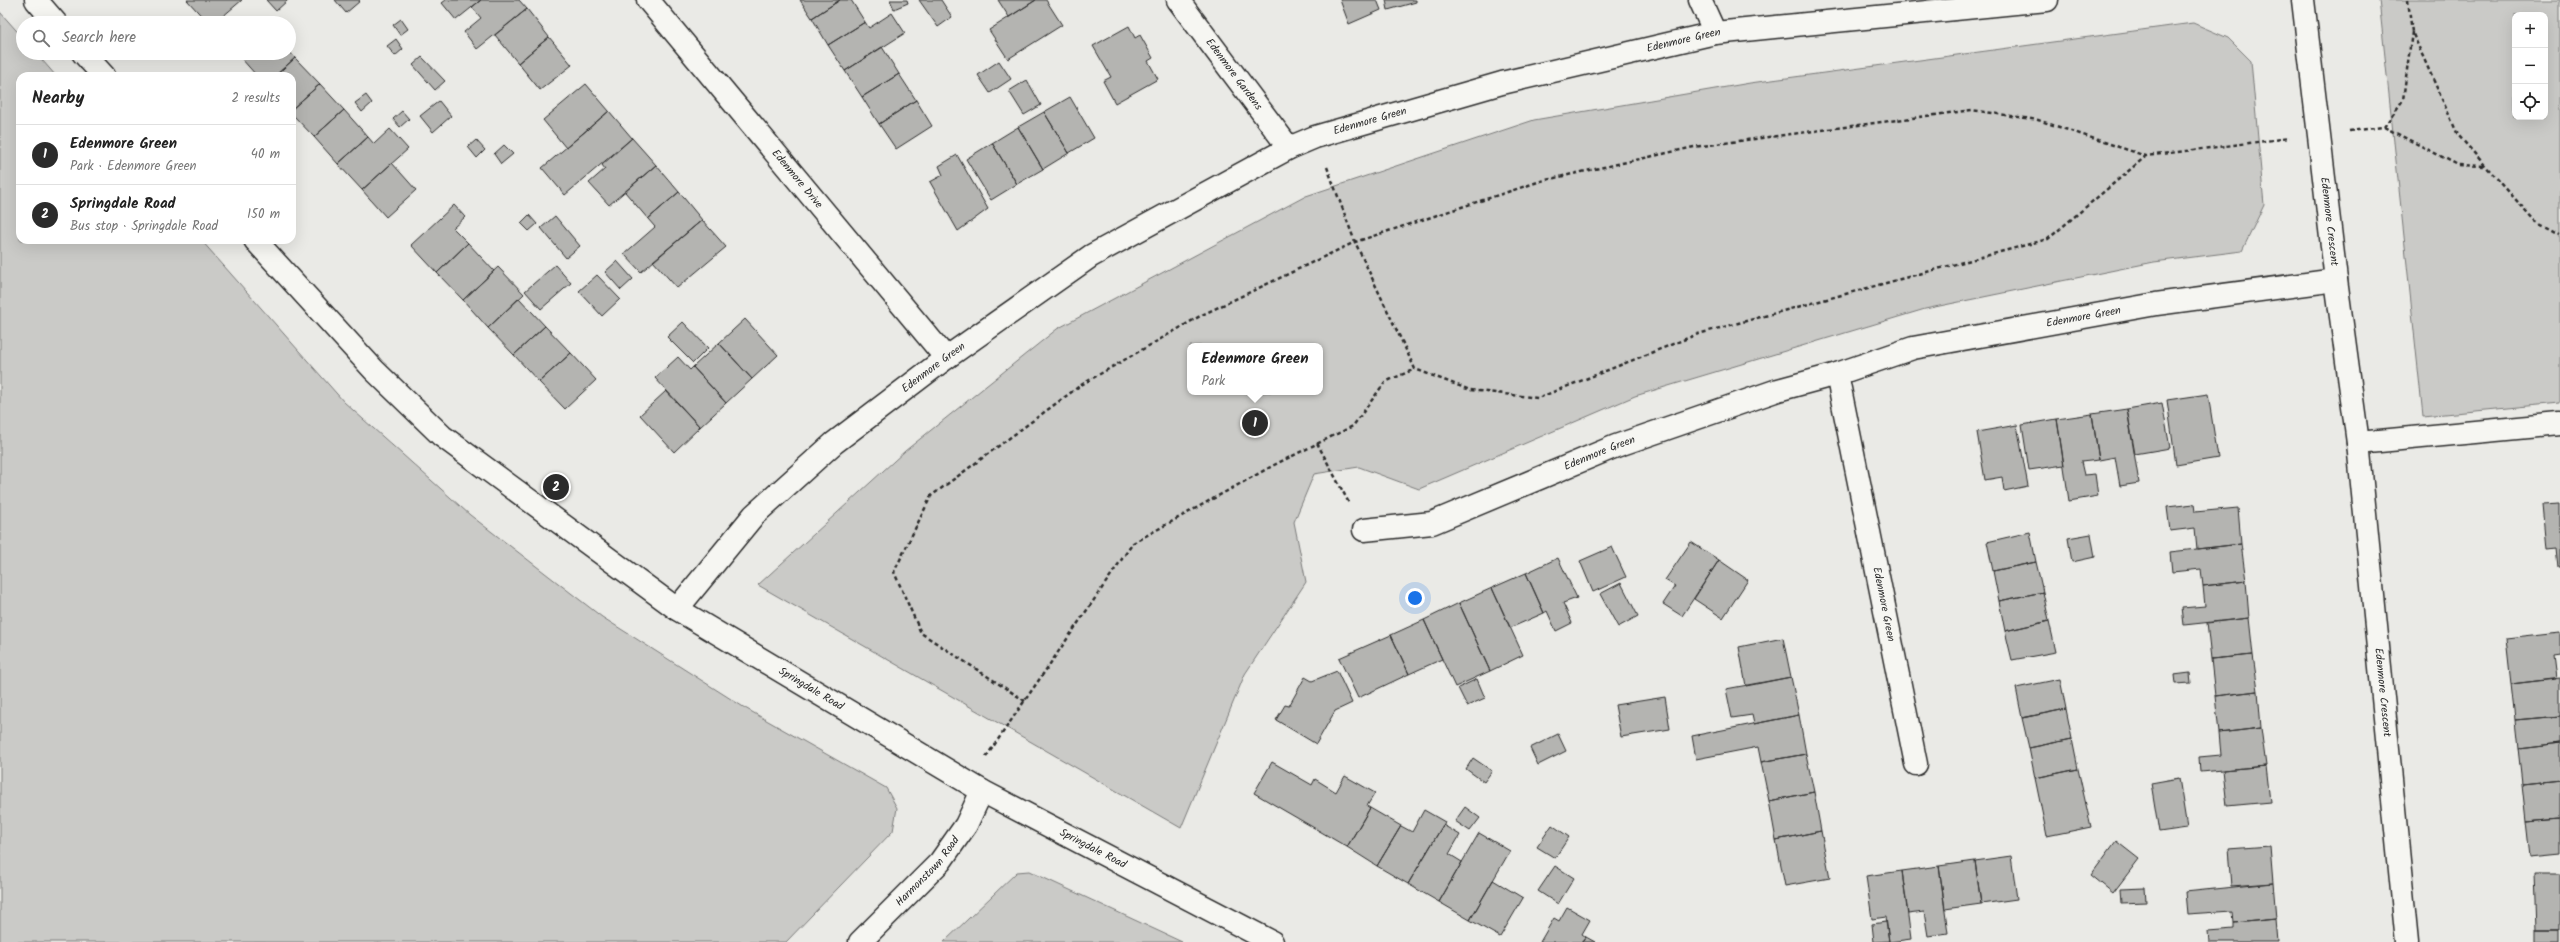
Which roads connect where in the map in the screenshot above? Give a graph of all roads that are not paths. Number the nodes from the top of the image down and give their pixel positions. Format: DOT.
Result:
graph roads {
  1 [pos="36,0"];
  2 [pos="648,0"];
  3 [pos="1178,0"];
  4 [pos="1700,0"];
  5 [pos="2047,0"];
  6 [pos="2303,0"];
  7 [pos="50,16"];
  8 [pos="1715,33"];
  9 [pos="89,60"];
  10 [pos="100,72"];
  11 [pos="1289,148"];
  12 [pos="259,244"];
  13 [pos="2336,280"];
  14 [pos="946,358"];
  15 [pos="1836,374"];
  16 [pos="2560,424"];
  17 [pos="2358,443"];
  18 [pos="1364,530"];
  19 [pos="677,610"];
  20 [pos="1916,764"];
  21 [pos="975,787"];
  22 [pos="860,942"];
  23 [pos="1272,942"];
  24 [pos="2407,942"];
  1 -- 7 [label="street"];
  2 -- 14 [label="street, Edenmore Drive"];
  3 -- 11 [label="street, Edenmore Gardens"];
  4 -- 8 [label="street"];
  5 -- 8 [label="street, Edenmore Green"];
  6 -- 13 [label="street, Edenmore Crescent"];
  8 -- 11 [label="street, Edenmore Green"];
  9 -- 10 [label="street"];
  11 -- 14 [label="street, Edenmore Green"];
  12 -- 19 [label="street, Springdale Road"];
  13 -- 15 [label="street, Edenmore Green"];
  13 -- 17 [label="street, Edenmore Crescent"];
  14 -- 19 [label="street, Edenmore Green"];
  15 -- 18 [label="street, Edenmore Green"];
  15 -- 20 [label="street, Edenmore Green"];
  16 -- 17 [label="street"];
  17 -- 24 [label="street, Edenmore Crescent"];
  19 -- 21 [label="street, Springdale Road"];
  21 -- 22 [label="street, Harmonstown Road"];
  21 -- 23 [label="street, Springdale Road"];
}
